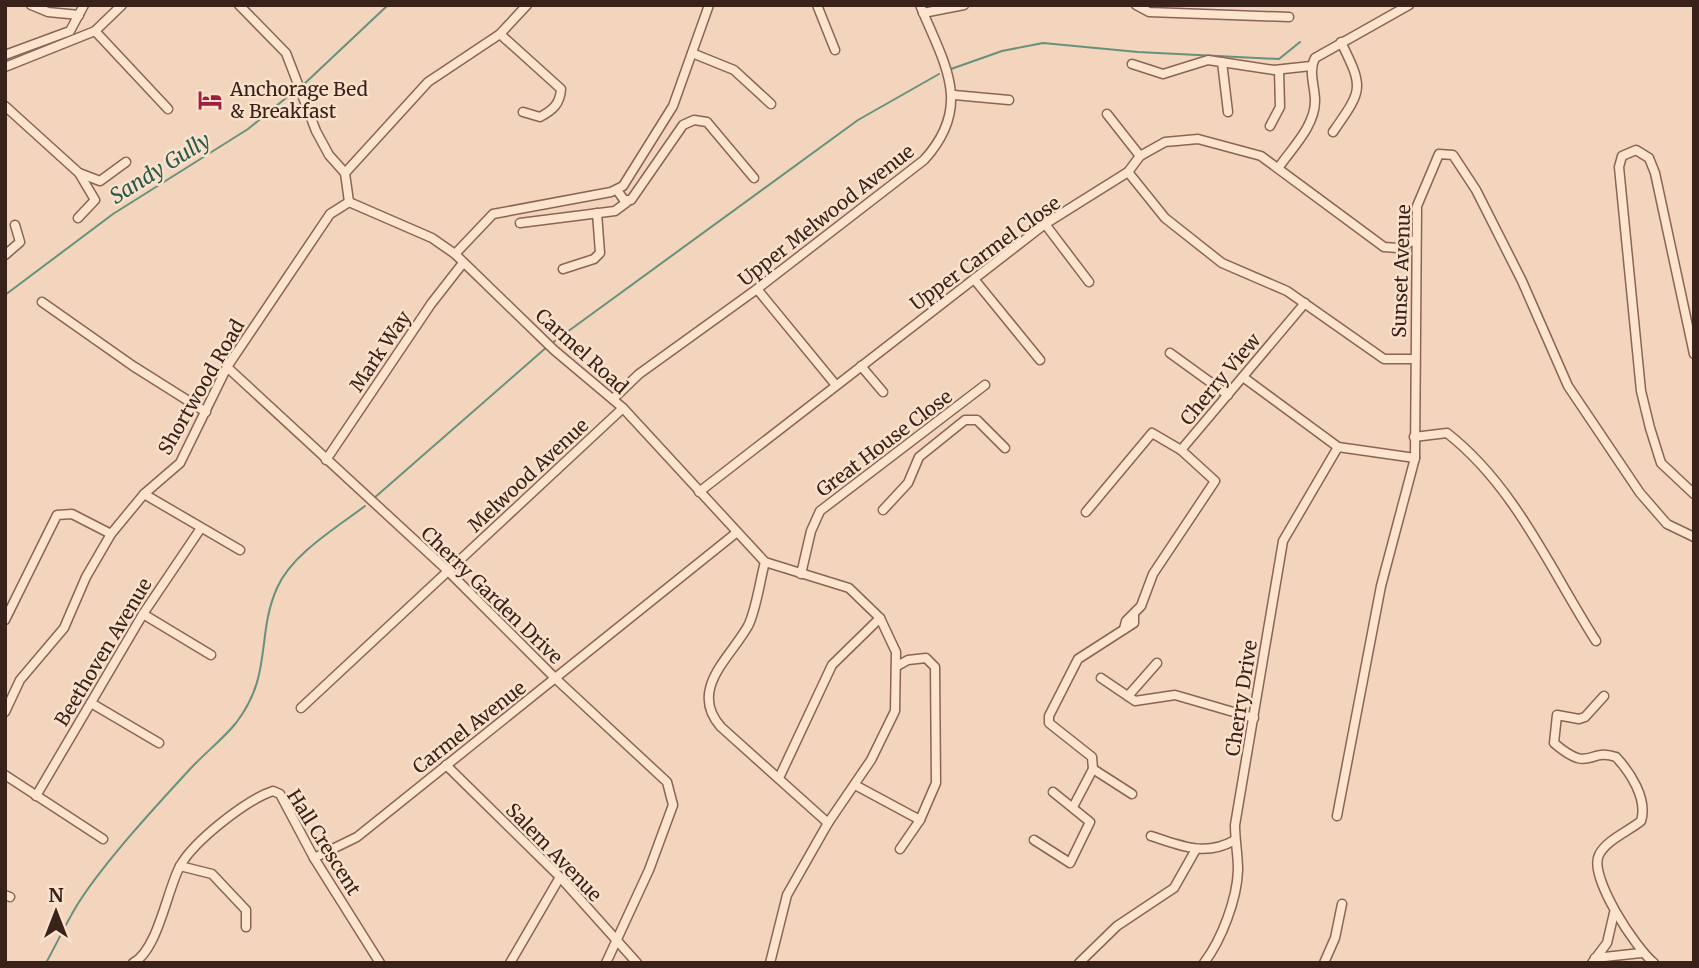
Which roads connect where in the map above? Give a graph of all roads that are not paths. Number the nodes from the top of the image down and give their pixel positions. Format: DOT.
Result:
graph roads {
  1 [pos="31,5"];
  2 [pos="84,5"];
  3 [pos="122,5"];
  4 [pos="527,5"];
  5 [pos="709,5"];
  6 [pos="817,5"];
  7 [pos="964,5"];
  8 [pos="1136,5"];
  9 [pos="1409,5"];
  10 [pos="245,7"];
  11 [pos="922,9"];
  12 [pos="79,15"];
  13 [pos="1289,17"];
  14 [pos="95,31"];
  15 [pos="500,34"];
  16 [pos="1341,42"];
  17 [pos="835,50"];
  18 [pos="692,54"];
  19 [pos="5,55"];
  20 [pos="1222,62"];
  21 [pos="1132,64"];
  22 [pos="1311,65"];
  23 [pos="5,67"];
  24 [pos="1279,69"];
  25 [pos="954,95"];
  26 [pos="1009,100"];
  27 [pos="772,104"];
  28 [pos="5,106"];
  29 [pos="168,109"];
  30 [pos="523,112"];
  31 [pos="1228,112"];
  32 [pos="1107,114"];
  33 [pos="1270,126"];
  34 [pos="1333,132"];
  35 [pos="1140,156"];
  36 [pos="126,162"];
  37 [pos="1279,167"];
  38 [pos="1128,172"];
  39 [pos="79,173"];
  40 [pos="345,173"];
  41 [pos="754,178"];
  42 [pos="617,190"];
  43 [pos="349,202"];
  44 [pos="626,202"];
  45 [pos="597,213"];
  46 [pos="78,218"];
  47 [pos="520,223"];
  48 [pos="15,225"];
  49 [pos="1045,225"];
  50 [pos="1415,240"];
  51 [pos="455,254"];
  52 [pos="5,255"];
  53 [pos="463,263"];
  54 [pos="563,269"];
  55 [pos="974,279"];
  56 [pos="1089,282"];
  57 [pos="757,289"];
  58 [pos="42,302"];
  59 [pos="1305,303"];
  60 [pos="1170,354"];
  61 [pos="1694,354"];
  62 [pos="1413,359"];
  63 [pos="1040,360"];
  64 [pos="861,366"];
  65 [pos="227,367"];
  66 [pos="1243,377"];
  67 [pos="835,384"];
  68 [pos="985,385"];
  69 [pos="883,392"];
  70 [pos="1228,394"];
  71 [pos="613,399"];
  72 [pos="623,408"];
  73 [pos="206,412"];
  74 [pos="936,422"];
  75 [pos="945,435"];
  76 [pos="1415,437"];
  77 [pos="1338,447"];
  78 [pos="1004,448"];
  79 [pos="1181,450"];
  80 [pos="1415,458"];
  81 [pos="326,460"];
  82 [pos="699,492"];
  83 [pos="144,494"];
  84 [pos="1694,494"];
  85 [pos="883,510"];
  86 [pos="1086,513"];
  87 [pos="201,528"];
  88 [pos="736,533"];
  89 [pos="111,534"];
  90 [pos="1694,537"];
  91 [pos="240,550"];
  92 [pos="765,562"];
  93 [pos="447,570"];
  94 [pos="802,574"];
  95 [pos="143,614"];
  96 [pos="880,618"];
  97 [pos="5,620"];
  98 [pos="1596,641"];
  99 [pos="211,655"];
  100 [pos="1157,663"];
  101 [pos="897,666"];
  102 [pos="1101,678"];
  103 [pos="556,679"];
  104 [pos="1128,696"];
  105 [pos="1604,696"];
  106 [pos="91,703"];
  107 [pos="300,708"];
  108 [pos="5,712"];
  109 [pos="1254,718"];
  110 [pos="159,743"];
  111 [pos="446,765"];
  112 [pos="1093,769"];
  113 [pos="5,775"];
  114 [pos="779,778"];
  115 [pos="855,785"];
  116 [pos="1053,792"];
  117 [pos="1132,794"];
  118 [pos="36,796"];
  119 [pos="1073,807"];
  120 [pos="1337,816"];
  121 [pos="920,820"];
  122 [pos="828,824"];
  123 [pos="1152,836"];
  124 [pos="103,839"];
  125 [pos="1034,840"];
  126 [pos="1235,841"];
  127 [pos="900,849"];
  128 [pos="1195,851"];
  129 [pos="314,858"];
  130 [pos="180,866"];
  131 [pos="560,877"];
  132 [pos="1342,904"];
  133 [pos="1614,911"];
  134 [pos="246,927"];
  135 [pos="617,942"];
  136 [pos="1641,953"];
  137 [pos="1593,960"];
  138 [pos="133,963"];
  139 [pos="380,963"];
  140 [pos="510,963"];
  141 [pos="606,963"];
  142 [pos="637,963"];
  143 [pos="769,963"];
  144 [pos="1079,963"];
  145 [pos="1204,963"];
  146 [pos="1324,963"];
  147 [pos="1654,963"];
  1 -- 12 [label="street"];
  2 -- 12 [label="street"];
  3 -- 14 [label="street"];
  4 -- 15 [label="street"];
  5 -- 18 [label="street"];
  6 -- 17 [label="street"];
  7 -- 11 [label="street"];
  8 -- 13 [label="street"];
  9 -- 16 [label="street"];
  10 -- 40 [label="street"];
  11 -- 25 [label="street"];
  12 -- 19 [label="street"];
  14 -- 23 [label="street"];
  14 -- 29 [label="street"];
  15 -- 30 [label="street"];
  15 -- 40 [label="street"];
  16 -- 22 [label="street"];
  16 -- 34 [label="street"];
  18 -- 27 [label="street"];
  18 -- 42 [label="street"];
  20 -- 21 [label="street"];
  20 -- 24 [label="street"];
  20 -- 31 [label="street"];
  22 -- 24 [label="street"];
  22 -- 37 [label="street"];
  24 -- 33 [label="street"];
  25 -- 26 [label="street"];
  25 -- 57 [label="street, Upper Melwood Avenue"];
  28 -- 39 [label="street"];
  32 -- 35 [label="street"];
  35 -- 37 [label="street, Upper Carmel Close"];
  35 -- 38 [label="street, Upper Carmel Close"];
  36 -- 39 [label="street"];
  37 -- 50 [label="street, Upper Carmel Close"];
  38 -- 49 [label="street, Upper Carmel Close"];
  38 -- 59 [label="street"];
  39 -- 46 [label="street"];
  40 -- 43 [label="street"];
  41 -- 44 [label="street"];
  42 -- 44 [label="street"];
  42 -- 51 [label="street"];
  43 -- 51 [label="street, Carmel Road"];
  43 -- 65 [label="street, Shortwood Road"];
  44 -- 45 [label="street"];
  45 -- 47 [label="street"];
  45 -- 54 [label="street"];
  48 -- 52 [label="street"];
  49 -- 55 [label="street, Upper Carmel Close"];
  49 -- 56 [label="street"];
  50 -- 62 [label="street, Sunset Avenue"];
  50 -- 90 [label="street, Sunset Avenue"];
  51 -- 53 [label="street, Carmel Road"];
  53 -- 71 [label="street, Carmel Road"];
  53 -- 81 [label="street, Mark Way"];
  55 -- 63 [label="street"];
  55 -- 64 [label="street, Upper Carmel Close"];
  57 -- 67 [label="street"];
  57 -- 71 [label="street, Upper Melwood Avenue"];
  58 -- 73 [label="street"];
  59 -- 62 [label="street"];
  59 -- 66 [label="street, Cherry View"];
  60 -- 70 [label="street"];
  61 -- 84 [label="street"];
  62 -- 76 [label="street, Sunset Avenue"];
  64 -- 67 [label="street, Upper Carmel Close"];
  64 -- 69 [label="street"];
  65 -- 73 [label="street, Shortwood Road"];
  65 -- 81 [label="street, Cherry Garden Drive"];
  66 -- 70 [label="street, Cherry View"];
  66 -- 77 [label="street"];
  67 -- 82 [label="street, Upper Carmel Close"];
  68 -- 74 [label="street, Great House Close"];
  70 -- 79 [label="street, Cherry View"];
  71 -- 72 [label="street, Carmel Road"];
  72 -- 82 [label="street, Carmel Road"];
  72 -- 93 [label="street, Melwood Avenue"];
  73 -- 83 [label="street, Shortwood Road"];
  74 -- 75 [label="street"];
  74 -- 94 [label="street, Great House Close"];
  75 -- 78 [label="street"];
  75 -- 85 [label="street"];
  76 -- 80 [label="street, Sunset Avenue"];
  76 -- 98 [label="street"];
  77 -- 80 [label="street"];
  77 -- 109 [label="street, Cherry Drive"];
  79 -- 86 [label="street, Cherry View"];
  79 -- 112 [label="street"];
  80 -- 120 [label="street, Sunset Avenue"];
  81 -- 93 [label="street, Cherry Garden Drive"];
  82 -- 88 [label="street, Carmel Road"];
  83 -- 87 [label="street"];
  83 -- 89 [label="street, Shortwood Road"];
  87 -- 91 [label="street"];
  87 -- 95 [label="street, Beethoven Avenue"];
  88 -- 92 [label="street, Carmel Road"];
  88 -- 103 [label="street, Carmel Avenue"];
  89 -- 97 [label="street"];
  89 -- 108 [label="street, Shortwood Road"];
  92 -- 94 [label="street"];
  92 -- 114 [label="street"];
  93 -- 103 [label="street, Cherry Garden Drive"];
  93 -- 107 [label="street, Melwood Avenue"];
  94 -- 96 [label="street"];
  95 -- 99 [label="street"];
  95 -- 106 [label="street, Beethoven Avenue"];
  96 -- 101 [label="street"];
  96 -- 114 [label="street"];
  100 -- 104 [label="street"];
  101 -- 115 [label="street"];
  101 -- 121 [label="street"];
  102 -- 104 [label="street"];
  103 -- 111 [label="street, Carmel Avenue"];
  103 -- 135 [label="street, Cherry Garden Drive"];
  104 -- 109 [label="street"];
  105 -- 133 [label="street"];
  106 -- 110 [label="street"];
  106 -- 118 [label="street, Beethoven Avenue"];
  109 -- 126 [label="street, Cherry Drive"];
  111 -- 129 [label="street, Carmel Avenue"];
  111 -- 131 [label="street, Salem Avenue"];
  112 -- 117 [label="street"];
  112 -- 119 [label="street"];
  113 -- 118 [label="street"];
  114 -- 122 [label="street"];
  115 -- 121 [label="street"];
  115 -- 122 [label="street"];
  116 -- 119 [label="street"];
  118 -- 124 [label="street"];
  119 -- 125 [label="street"];
  121 -- 127 [label="street"];
  122 -- 143 [label="street"];
  123 -- 128 [label="street"];
  126 -- 128 [label="street"];
  126 -- 145 [label="street, Cherry Drive"];
  128 -- 144 [label="street"];
  129 -- 130 [label="street, Hall Crescent"];
  129 -- 139 [label="street, Hall Crescent"];
  130 -- 134 [label="street"];
  130 -- 138 [label="street, Hall Crescent"];
  131 -- 135 [label="street, Salem Avenue"];
  131 -- 140 [label="street"];
  132 -- 146 [label="street"];
  133 -- 136 [label="street"];
  133 -- 137 [label="street"];
  135 -- 141 [label="street, Cherry Garden Drive"];
  135 -- 142 [label="street, Salem Avenue"];
  136 -- 137 [label="street"];
  136 -- 147 [label="street"];
}
